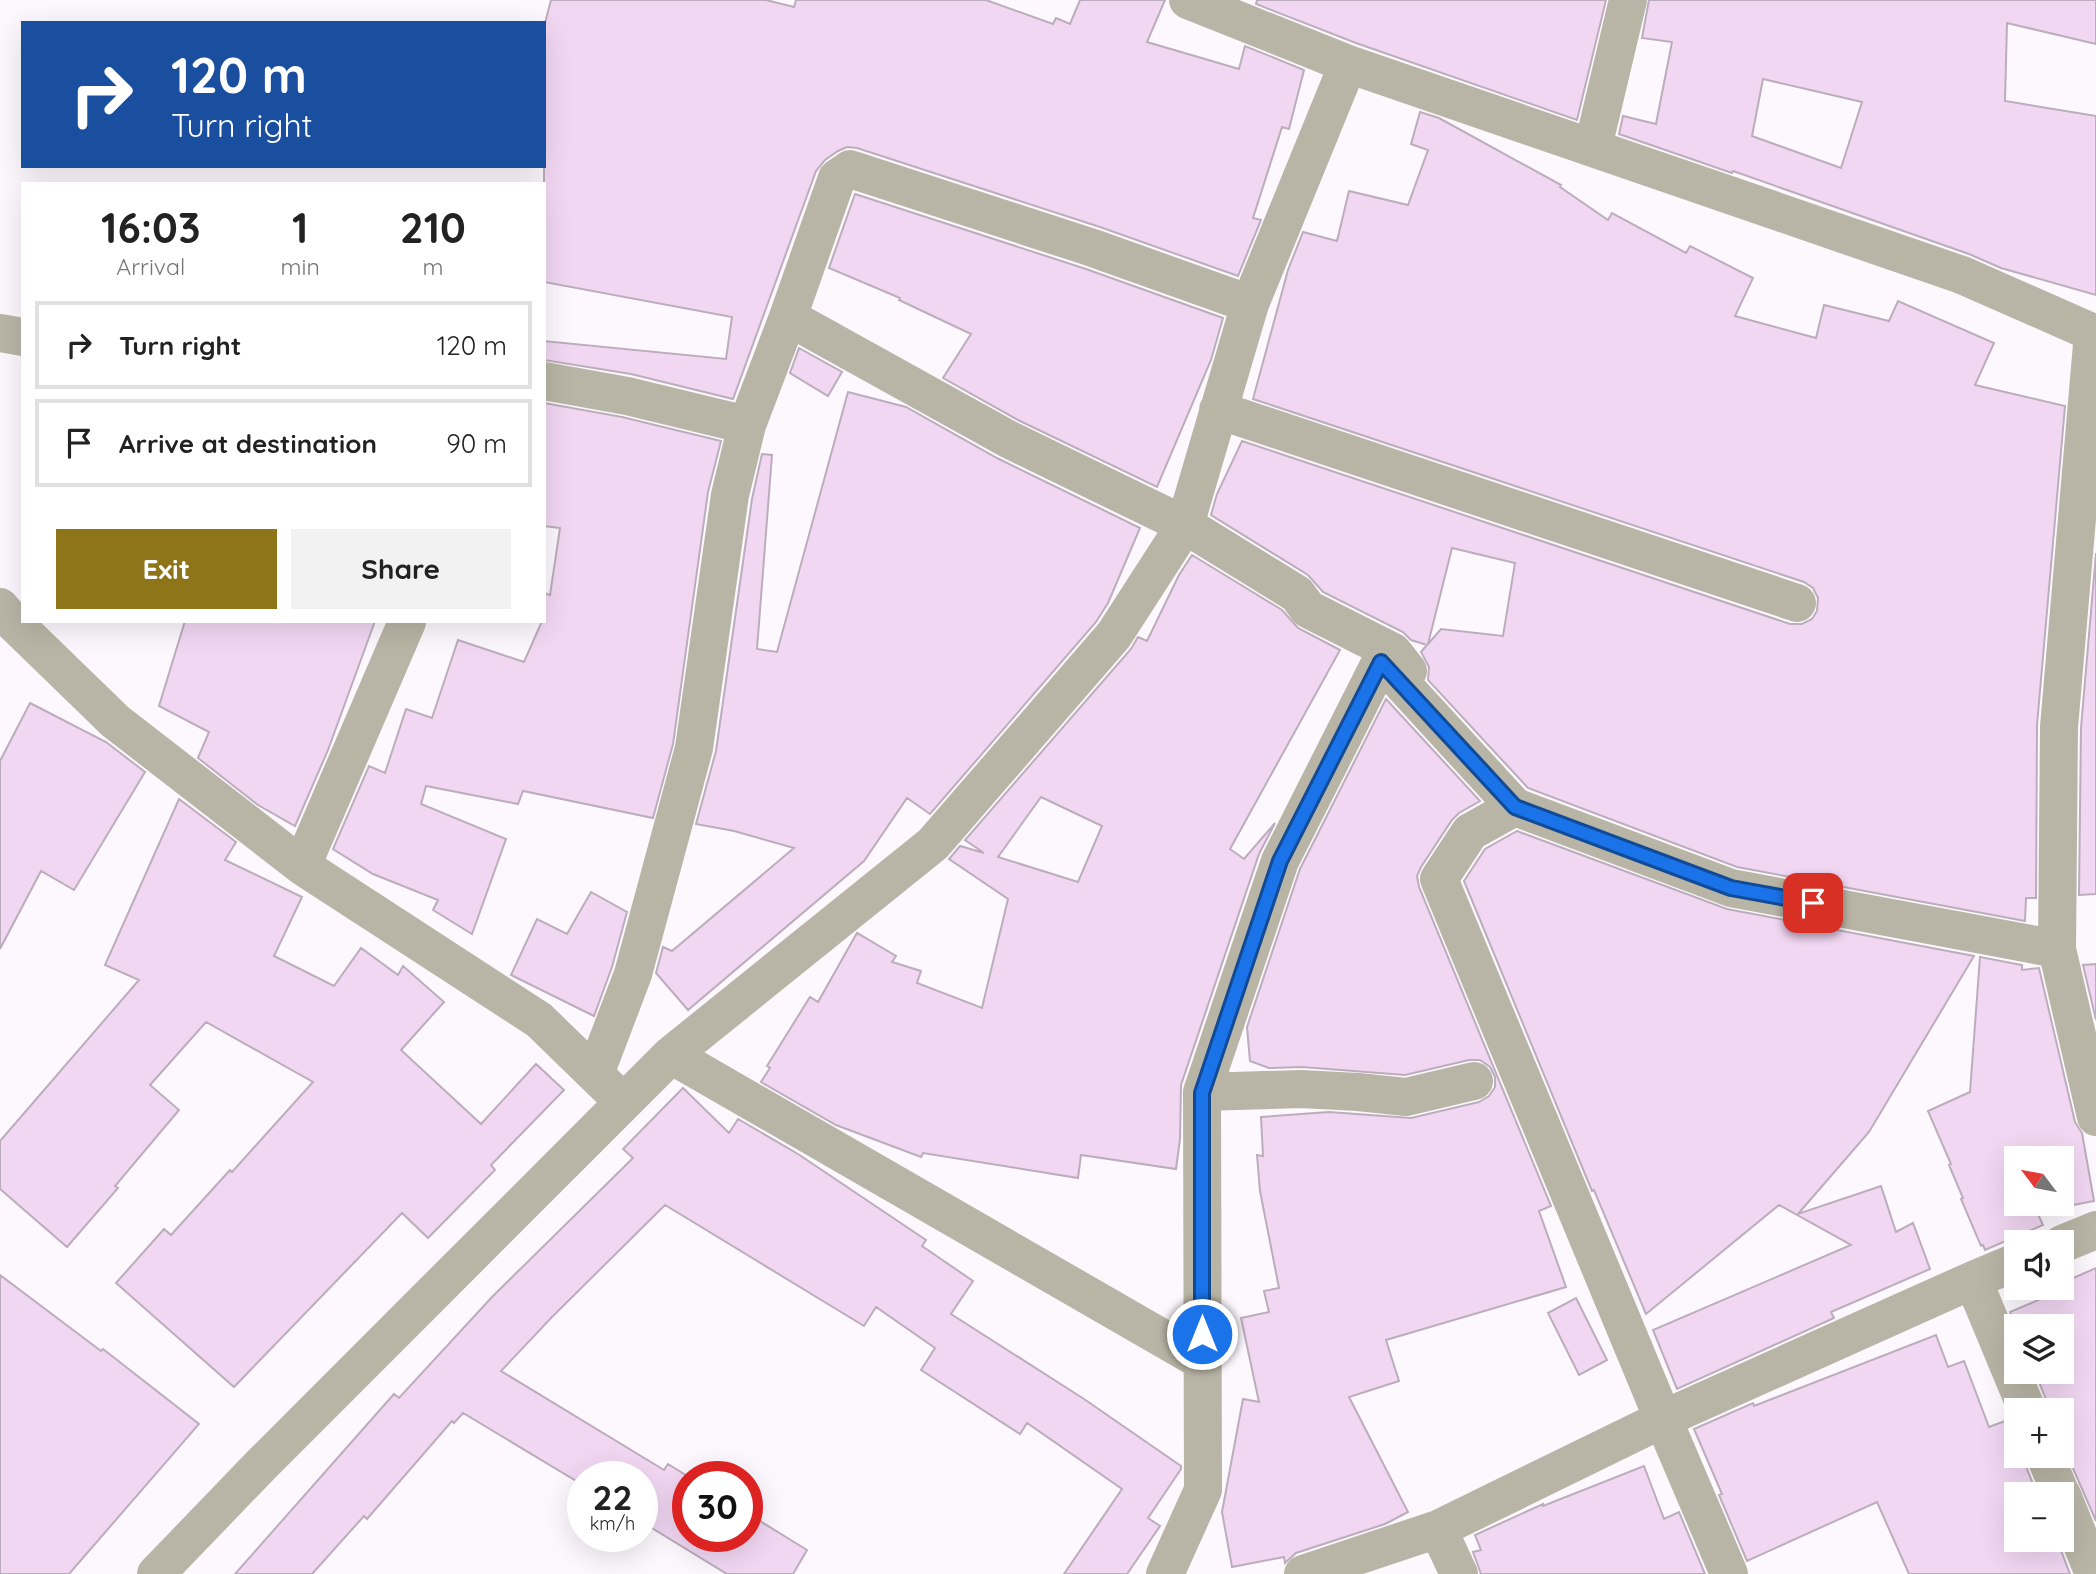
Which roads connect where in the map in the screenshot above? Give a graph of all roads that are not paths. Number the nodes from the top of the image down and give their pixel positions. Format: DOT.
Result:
graph roads {
  1 [pos="1188,0"];
  2 [pos="1628,0"];
  3 [pos="1348,64"];
  4 [pos="1593,147"];
  5 [pos="1250,304"];
  6 [pos="788,317"];
  7 [pos="0,333"];
  8 [pos="2094,333"];
  9 [pos="21,337"];
  10 [pos="546,381"];
  11 [pos="1218,410"];
  12 [pos="747,425"];
  13 [pos="1185,525"];
  14 [pos="1797,603"];
  15 [pos="407,623"];
  16 [pos="5,628"];
  17 [pos="1515,807"];
  18 [pos="302,866"];
  19 [pos="2057,949"];
  20 [pos="671,1055"];
  21 [pos="595,1074"];
  22 [pos="1474,1081"];
  23 [pos="1202,1093"];
  24 [pos="623,1102"];
  25 [pos="2096,1117"];
  26 [pos="2096,1230"];
  27 [pos="2074,1239"];
  28 [pos="2004,1267"];
  29 [pos="1973,1280"];
  30 [pos="1202,1361"];
  31 [pos="2022,1398"];
  32 [pos="1662,1419"];
  33 [pos="2074,1526"];
  34 [pos="1438,1529"];
  35 [pos="156,1574"];
  36 [pos="1164,1574"];
  37 [pos="1303,1574"];
  38 [pos="1459,1574"];
  39 [pos="1729,1574"];
  40 [pos="2094,1574"];
  1 -- 3 [label="street"];
  2 -- 4 [label="street"];
  3 -- 4 [label="street"];
  3 -- 5 [label="street"];
  4 -- 8 [label="street"];
  5 -- 6 [label="street"];
  5 -- 11 [label="street"];
  6 -- 12 [label="street"];
  6 -- 13 [label="street"];
  7 -- 9 [label="street"];
  8 -- 19 [label="street"];
  10 -- 12 [label="street"];
  11 -- 13 [label="street"];
  11 -- 14 [label="street"];
  12 -- 21 [label="street"];
  13 -- 17 [label="street"];
  13 -- 20 [label="street"];
  15 -- 18 [label="street"];
  16 -- 18 [label="street"];
  17 -- 19 [label="street"];
  17 -- 23 [label="street"];
  17 -- 32 [label="street"];
  18 -- 21 [label="street"];
  19 -- 25 [label="street"];
  20 -- 24 [label="street"];
  20 -- 30 [label="street"];
  21 -- 24 [label="street"];
  22 -- 23 [label="street"];
  23 -- 30 [label="street"];
  24 -- 35 [label="street"];
  26 -- 27 [label="street"];
  28 -- 29 [label="street"];
  29 -- 31 [label="street"];
  29 -- 32 [label="street"];
  30 -- 36 [label="street"];
  32 -- 34 [label="street"];
  32 -- 39 [label="street"];
  33 -- 40 [label="street"];
  34 -- 37 [label="street"];
  34 -- 38 [label="street"];
}
